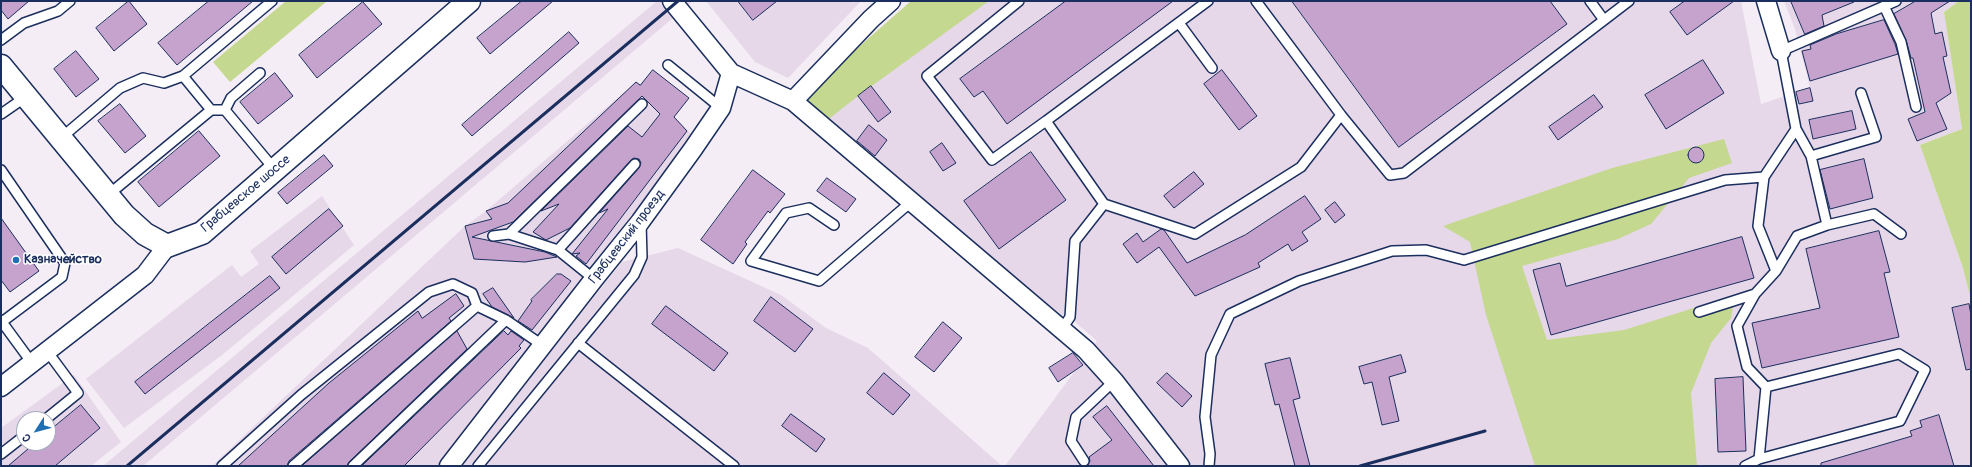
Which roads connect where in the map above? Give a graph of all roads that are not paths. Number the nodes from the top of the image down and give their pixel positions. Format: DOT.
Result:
graph roads {
  1 [pos="70,1"];
  2 [pos="272,1"];
  3 [pos="469,1"];
  4 [pos="672,1"];
  5 [pos="891,1"];
  6 [pos="1019,1"];
  7 [pos="1208,1"];
  8 [pos="1256,1"];
  9 [pos="1590,1"];
  10 [pos="1629,1"];
  11 [pos="1766,1"];
  12 [pos="1896,1"];
  13 [pos="1884,6"];
  14 [pos="1604,20"];
  15 [pos="1179,23"];
  16 [pos="1,40"];
  17 [pos="1781,51"];
  18 [pos="668,65"];
  19 [pos="1,66"];
  20 [pos="1212,68"];
  21 [pos="731,72"];
  22 [pos="260,73"];
  23 [pos="183,76"];
  24 [pos="1861,93"];
  25 [pos="27,96"];
  26 [pos="793,101"];
  27 [pos="642,104"];
  28 [pos="1916,107"];
  29 [pos="721,108"];
  30 [pos="211,110"];
  31 [pos="225,110"];
  32 [pos="1,114"];
  33 [pos="1341,115"];
  34 [pos="1046,120"];
  35 [pos="1796,129"];
  36 [pos="61,138"];
  37 [pos="1811,156"];
  38 [pos="635,164"];
  39 [pos="1,170"];
  40 [pos="275,170"];
  41 [pos="1764,177"];
  42 [pos="108,195"];
  43 [pos="911,202"];
  44 [pos="1104,204"];
  45 [pos="640,222"];
  46 [pos="834,225"];
  47 [pos="1827,225"];
  48 [pos="510,234"];
  49 [pos="1901,234"];
  50 [pos="493,236"];
  51 [pos="167,246"];
  52 [pos="558,250"];
  53 [pos="1776,271"];
  54 [pos="594,279"];
  55 [pos="1755,294"];
  56 [pos="477,306"];
  57 [pos="1699,312"];
  58 [pos="506,320"];
  59 [pos="2,321"];
  60 [pos="1062,329"];
  61 [pos="578,343"];
  62 [pos="542,346"];
  63 [pos="47,351"];
  64 [pos="32,363"];
  65 [pos="1114,380"];
  66 [pos="1,387"];
  67 [pos="1766,387"];
  68 [pos="56,411"];
  69 [pos="16,442"];
  70 [pos="1,454"];
  71 [pos="1759,459"];
  72 [pos="1084,461"];
  73 [pos="222,466"];
  74 [pos="293,466"];
  75 [pos="353,466"];
  76 [pos="449,466"];
  77 [pos="478,466"];
  78 [pos="734,466"];
  79 [pos="1180,466"];
  80 [pos="1209,466"];
  81 [pos="1745,466"];
  1 -- 16 [label="lane"];
  2 -- 23 [label="lane"];
  3 -- 40 [label="main road, Грабцевское шоссе"];
  4 -- 21 [label="street"];
  5 -- 26 [label="street"];
  6 -- 34 [label="lane"];
  7 -- 15 [label="lane"];
  8 -- 33 [label="lane"];
  9 -- 14 [label="lane"];
  10 -- 14 [label="lane"];
  11 -- 17 [label="street"];
  12 -- 13 [label="lane"];
  13 -- 17 [label="lane"];
  13 -- 28 [label="lane"];
  14 -- 33 [label="lane"];
  15 -- 20 [label="lane"];
  15 -- 34 [label="lane"];
  17 -- 35 [label="lane"];
  18 -- 29 [label="lane"];
  19 -- 25 [label="main road"];
  21 -- 26 [label="street"];
  21 -- 29 [label="street, Грабцевский проезд"];
  22 -- 31 [label="lane"];
  23 -- 30 [label="lane"];
  23 -- 36 [label="lane"];
  24 -- 37 [label="lane"];
  25 -- 32 [label="lane"];
  25 -- 36 [label="main road"];
  26 -- 43 [label="street"];
  27 -- 48 [label="lane"];
  29 -- 45 [label="street, Грабцевский проезд"];
  30 -- 31 [label="lane"];
  30 -- 42 [label="lane"];
  31 -- 40 [label="lane"];
  33 -- 44 [label="lane"];
  34 -- 44 [label="lane"];
  35 -- 37 [label="lane"];
  35 -- 41 [label="lane"];
  36 -- 42 [label="main road"];
  37 -- 47 [label="lane"];
  38 -- 52 [label="lane"];
  39 -- 59 [label="lane"];
  40 -- 51 [label="main road, Грабцевское шоссе"];
  41 -- 53 [label="lane"];
  41 -- 80 [label="lane"];
  42 -- 51 [label="main road"];
  43 -- 46 [label="lane"];
  43 -- 60 [label="street"];
  44 -- 60 [label="lane"];
  45 -- 54 [label="street, Грабцевский проезд"];
  45 -- 61 [label="lane"];
  47 -- 49 [label="lane"];
  47 -- 53 [label="lane"];
  48 -- 50 [label="lane"];
  48 -- 52 [label="lane"];
  51 -- 63 [label="street"];
  52 -- 54 [label="lane"];
  53 -- 55 [label="lane"];
  54 -- 62 [label="street, Грабцевский проезд"];
  55 -- 57 [label="lane"];
  55 -- 67 [label="lane"];
  56 -- 58 [label="lane"];
  56 -- 73 [label="lane"];
  56 -- 74 [label="lane"];
  58 -- 62 [label="lane"];
  58 -- 75 [label="lane"];
  59 -- 64 [label="lane"];
  60 -- 65 [label="street"];
  61 -- 77 [label="lane"];
  61 -- 78 [label="lane"];
  62 -- 76 [label="street, Грабцевский проезд"];
  63 -- 64 [label="street"];
  63 -- 68 [label="lane"];
  64 -- 66 [label="street"];
  65 -- 72 [label="lane"];
  65 -- 79 [label="street"];
  67 -- 71 [label="lane"];
  67 -- 71 [label="lane"];
  69 -- 70 [label="lane"];
  71 -- 81 [label="lane"];
}
